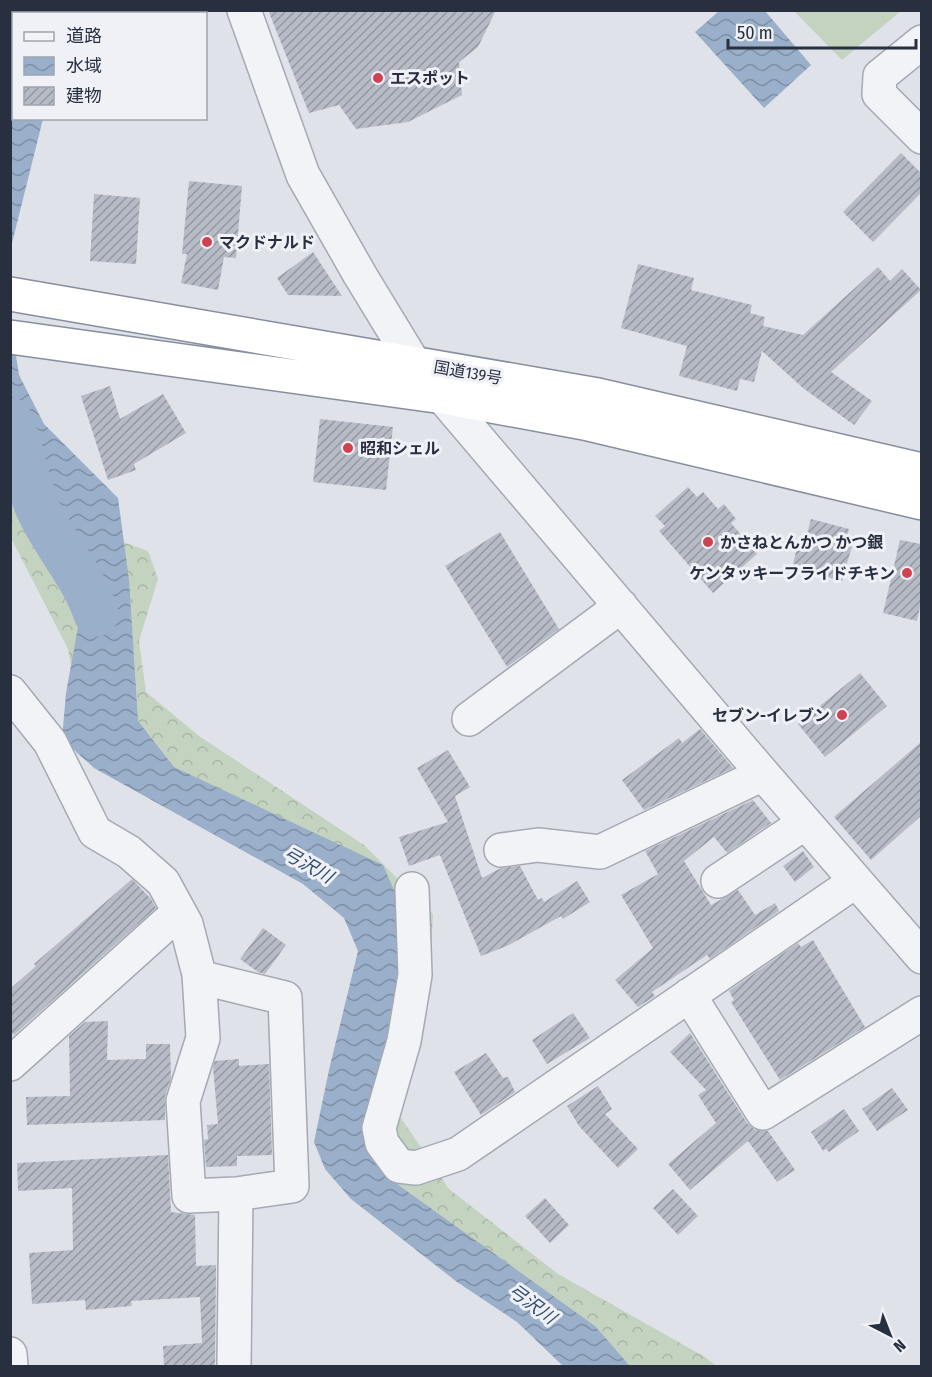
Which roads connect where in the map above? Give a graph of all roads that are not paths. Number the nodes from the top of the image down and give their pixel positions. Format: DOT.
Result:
graph roads {
  1 [pos="244,10"];
  2 [pos="921,42"];
  3 [pos="921,137"];
  4 [pos="12,294"];
  5 [pos="14,337"];
  6 [pos="413,362"];
  7 [pos="443,397"];
  8 [pos="921,470"];
  9 [pos="921,503"];
  10 [pos="621,606"];
  11 [pos="10,692"];
  12 [pos="469,719"];
  13 [pos="763,774"];
  14 [pos="805,823"];
  15 [pos="501,850"];
  16 [pos="718,881"];
  17 [pos="856,881"];
  18 [pos="412,889"];
  19 [pos="178,912"];
  20 [pos="921,957"];
  21 [pos="199,976"];
  22 [pos="688,995"];
  23 [pos="921,1013"];
  24 [pos="10,1064"];
  25 [pos="236,1194"];
  26 [pos="10,1354"];
  27 [pos="11,1366"];
  28 [pos="234,1366"];
  1 -- 6 [label="street"];
  2 -- 3 [label="street"];
  4 -- 6 [label="highway, 国道139号"];
  5 -- 7 [label="highway, 国道139号"];
  6 -- 7 [label="street"];
  6 -- 8 [label="highway, 国道139号"];
  7 -- 9 [label="highway, 国道139号"];
  7 -- 10 [label="street"];
  10 -- 12 [label="street"];
  10 -- 13 [label="street"];
  11 -- 19 [label="street"];
  13 -- 14 [label="street"];
  13 -- 15 [label="street"];
  14 -- 16 [label="street"];
  14 -- 17 [label="street"];
  17 -- 20 [label="street"];
  17 -- 22 [label="street"];
  18 -- 22 [label="street"];
  19 -- 21 [label="street"];
  19 -- 24 [label="street"];
  21 -- 25 [label="street"];
  21 -- 25 [label="street"];
  22 -- 23 [label="street"];
  25 -- 28 [label="street"];
  26 -- 27 [label="street"];
}
